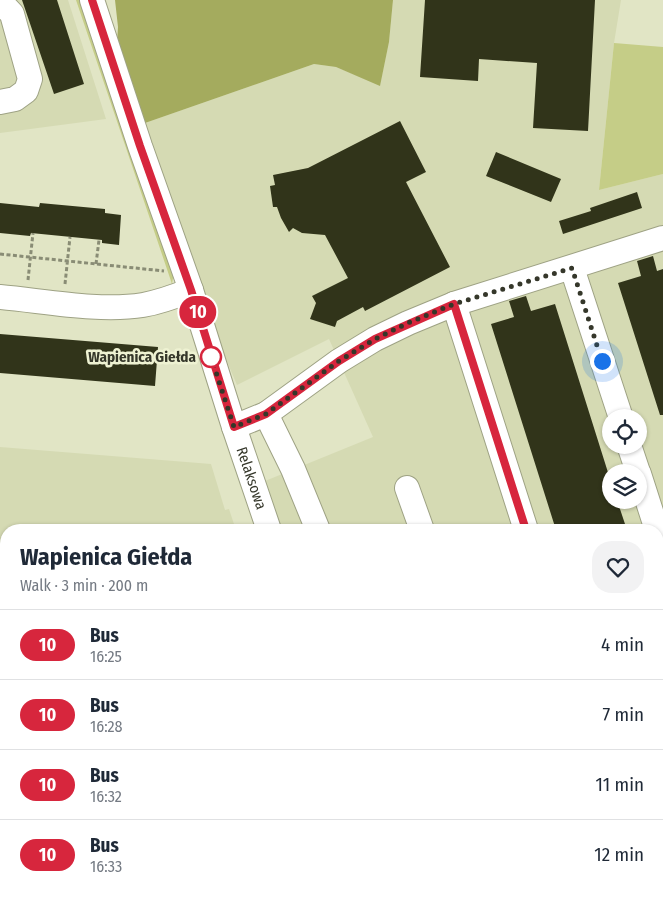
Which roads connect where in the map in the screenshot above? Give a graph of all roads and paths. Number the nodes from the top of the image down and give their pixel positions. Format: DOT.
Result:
graph roads {
  1 [pos="92,0"];
  2 [pos="0,1"];
  3 [pos="0,102"];
  4 [pos="33,234"];
  5 [pos="70,237"];
  6 [pos="663,238"];
  7 [pos="99,240"];
  8 [pos="0,254"];
  9 [pos="31,257"];
  10 [pos="67,261"];
  11 [pos="96,264"];
  12 [pos="572,268"];
  13 [pos="165,271"];
  14 [pos="191,290"];
  15 [pos="0,296"];
  16 [pos="27,299"];
  17 [pos="63,303"];
  18 [pos="454,304"];
  19 [pos="618,409"];
  20 [pos="266,414"];
  21 [pos="234,427"];
  22 [pos="407,488"];
  23 [pos="647,499"];
  24 [pos="267,524"];
  25 [pos="316,524"];
  26 [pos="420,524"];
  27 [pos="524,524"];
  28 [pos="655,524"];
  1 -- 14 [label="street, Relaksowa"];
  2 -- 3 [label="street"];
  4 -- 9 [label="path"];
  5 -- 10 [label="path"];
  6 -- 12 [label="street"];
  7 -- 11 [label="path"];
  8 -- 9 [label="path"];
  9 -- 10 [label="path"];
  9 -- 16 [label="path"];
  10 -- 11 [label="path"];
  10 -- 17 [label="path"];
  11 -- 13 [label="path"];
  12 -- 18 [label="street"];
  12 -- 19 [label="street"];
  14 -- 17 [label="street"];
  14 -- 21 [label="street, Relaksowa"];
  15 -- 16 [label="street"];
  16 -- 17 [label="street"];
  18 -- 20 [label="street"];
  18 -- 27 [label="street"];
  20 -- 21 [label="street"];
  20 -- 25 [label="street"];
  21 -- 24 [label="street, Relaksowa"];
  22 -- 26 [label="street"];
  23 -- 28 [label="street"];
}
